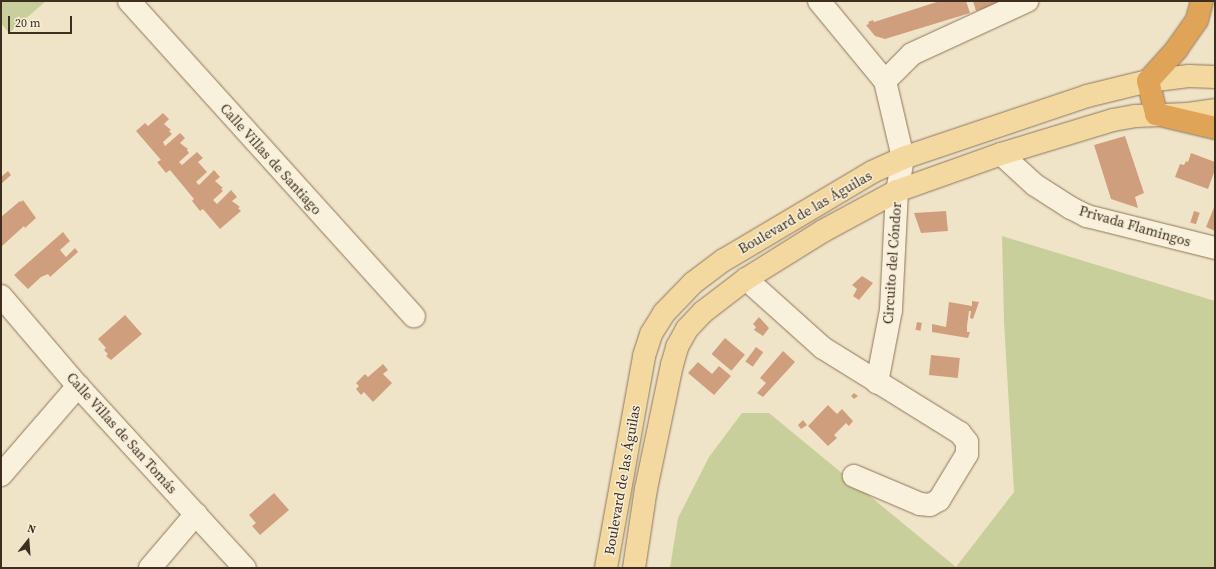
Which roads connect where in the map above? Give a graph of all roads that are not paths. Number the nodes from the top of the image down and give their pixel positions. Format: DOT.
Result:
graph roads {
  1 [pos="129,1"];
  2 [pos="819,1"];
  3 [pos="1027,1"];
  4 [pos="1202,1"];
  5 [pos="1215,77"];
  6 [pos="1148,80"];
  7 [pos="885,81"];
  8 [pos="1215,110"];
  9 [pos="1156,114"];
  10 [pos="1215,128"];
  11 [pos="1001,154"];
  12 [pos="903,158"];
  13 [pos="897,191"];
  14 [pos="1215,248"];
  15 [pos="746,279"];
  16 [pos="1,296"];
  17 [pos="414,316"];
  18 [pos="877,383"];
  19 [pos="78,386"];
  20 [pos="1,475"];
  21 [pos="854,476"];
  22 [pos="196,514"];
  23 [pos="150,568"];
  24 [pos="245,568"];
  25 [pos="606,568"];
  26 [pos="634,568"];
  1 -- 17 [label="street, Calle Villas de Santiago"];
  2 -- 7 [label="street"];
  3 -- 7 [label="street"];
  4 -- 6 [label="highway"];
  5 -- 6 [label="main road, Boulevard de las Águilas"];
  6 -- 9 [label="highway"];
  6 -- 12 [label="main road, Boulevard de las Águilas"];
  7 -- 12 [label="street"];
  8 -- 9 [label="main road, Boulevard de las Águilas"];
  9 -- 10 [label="highway"];
  9 -- 11 [label="main road, Boulevard de las Águilas"];
  11 -- 13 [label="main road, Boulevard de las Águilas"];
  11 -- 14 [label="street, Privada Flamingos"];
  12 -- 13 [label="street, Circuito del Cóndor"];
  12 -- 25 [label="main road, Boulevard de las Águilas"];
  13 -- 15 [label="main road, Boulevard de las Águilas"];
  13 -- 18 [label="street, Circuito del Cóndor"];
  15 -- 18 [label="street"];
  15 -- 26 [label="main road, Boulevard de las Águilas"];
  16 -- 19 [label="street, Calle Villas de San Tomás"];
  18 -- 21 [label="street"];
  19 -- 20 [label="street"];
  19 -- 22 [label="street, Calle Villas de San Tomás"];
  22 -- 23 [label="street"];
  22 -- 24 [label="street, Calle Villas de San Tomás"];
}
